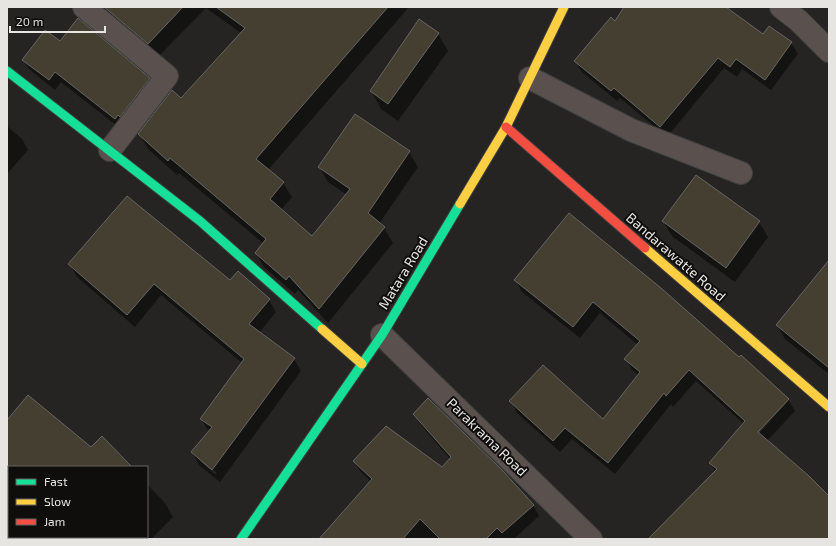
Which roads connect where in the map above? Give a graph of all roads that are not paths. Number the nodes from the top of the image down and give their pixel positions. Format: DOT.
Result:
graph roads {
  1 [pos="84,7"];
  2 [pos="564,7"];
  3 [pos="781,7"];
  4 [pos="829,51"];
  5 [pos="7,71"];
  6 [pos="530,78"];
  7 [pos="506,127"];
  8 [pos="110,150"];
  9 [pos="741,173"];
  10 [pos="382,335"];
  11 [pos="362,364"];
  12 [pos="829,407"];
  13 [pos="241,539"];
  14 [pos="591,539"];
  1 -- 8 [label="street"];
  2 -- 6 [label="main road, Matara Road"];
  3 -- 4 [label="street"];
  5 -- 8 [label="main road"];
  6 -- 7 [label="main road, Matara Road"];
  6 -- 9 [label="street"];
  7 -- 10 [label="main road, Matara Road"];
  7 -- 12 [label="main road, Bandarawatte Road"];
  8 -- 11 [label="main road"];
  10 -- 11 [label="main road, Matara Road"];
  10 -- 14 [label="street, Parakrama Road"];
  11 -- 13 [label="main road, Matara Road"];
}
